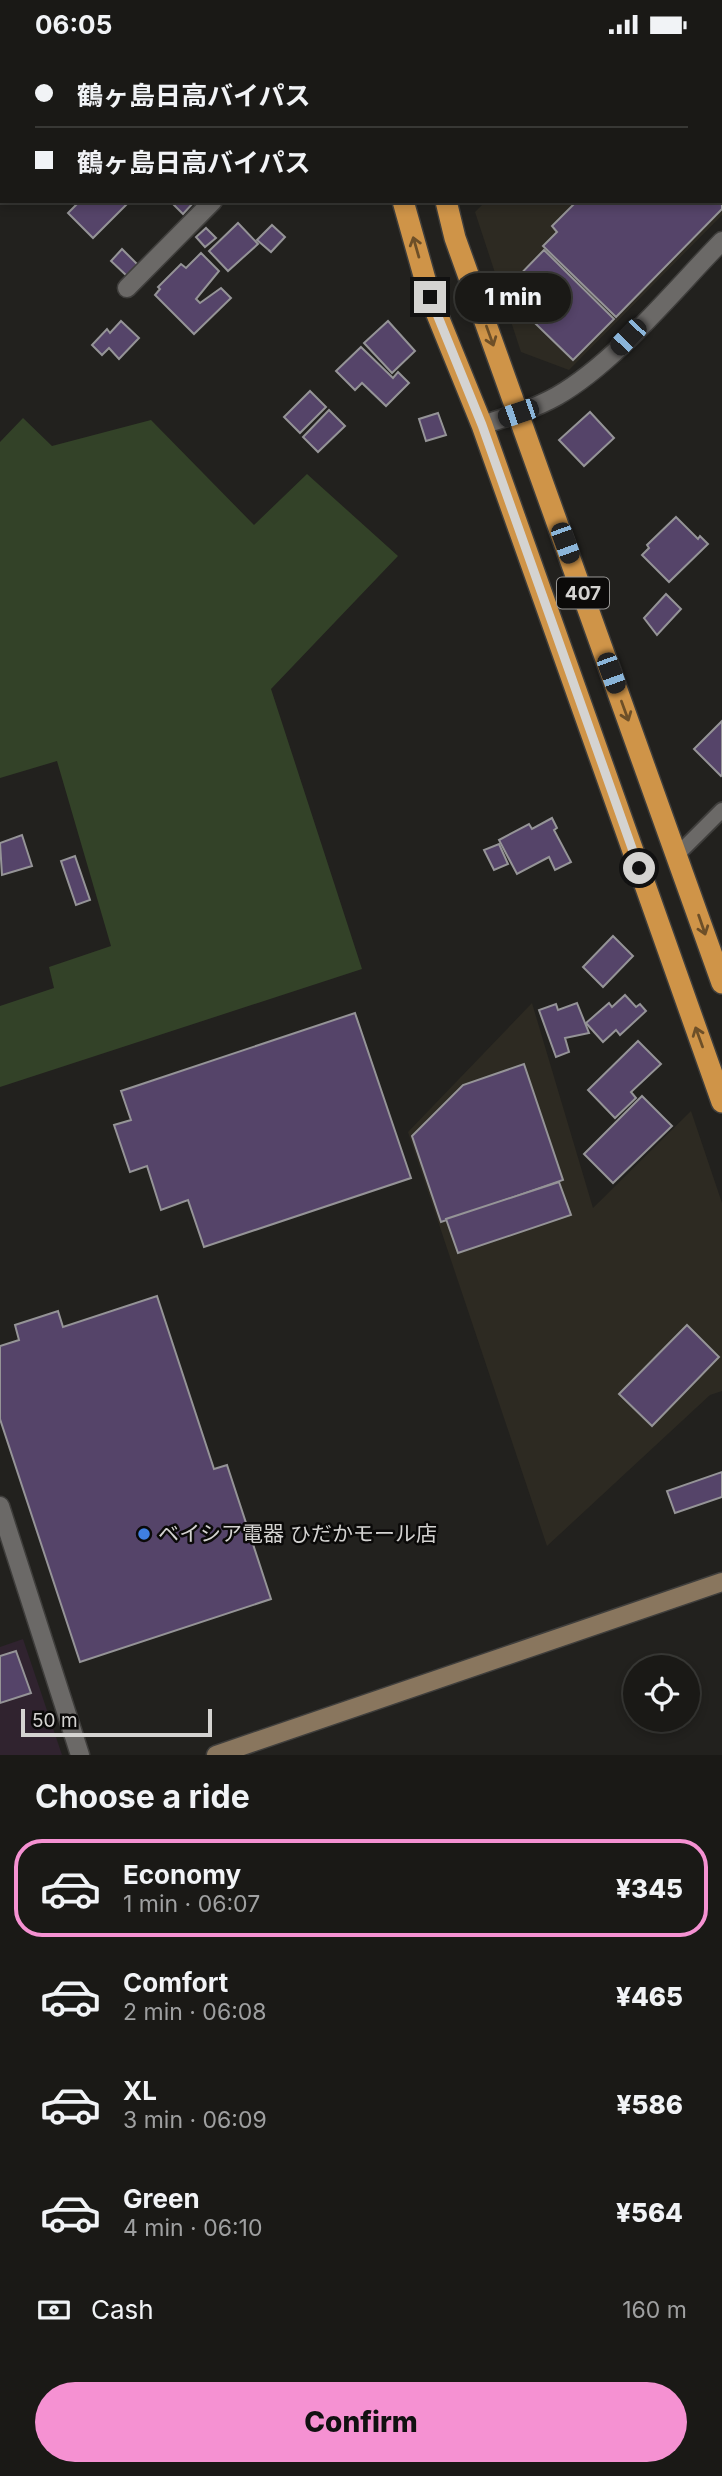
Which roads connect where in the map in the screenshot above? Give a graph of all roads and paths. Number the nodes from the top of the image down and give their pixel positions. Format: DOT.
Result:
graph roads {
  1 [pos="211,203"];
  2 [pos="404,203"];
  3 [pos="447,203"];
  4 [pos="722,241"];
  5 [pos="127,288"];
  6 [pos="518,413"];
  7 [pos="482,425"];
  8 [pos="722,810"];
  9 [pos="677,855"];
  10 [pos="722,983"];
  11 [pos="722,1102"];
  12 [pos="0,1506"];
  13 [pos="722,1582"];
  14 [pos="80,1755"];
  15 [pos="216,1755"];
  1 -- 5 [label="street"];
  7 -- 2 [label="highway, 407, one-way"];
  3 -- 6 [label="highway, 407, one-way"];
  4 -- 6 [label="street"];
  6 -- 7 [label="street"];
  6 -- 9 [label="highway, 407, one-way"];
  11 -- 7 [label="highway, 407, one-way"];
  8 -- 9 [label="lane"];
  9 -- 10 [label="highway, 407, one-way"];
  12 -- 14 [label="street"];
  13 -- 15 [label="street"];
}
